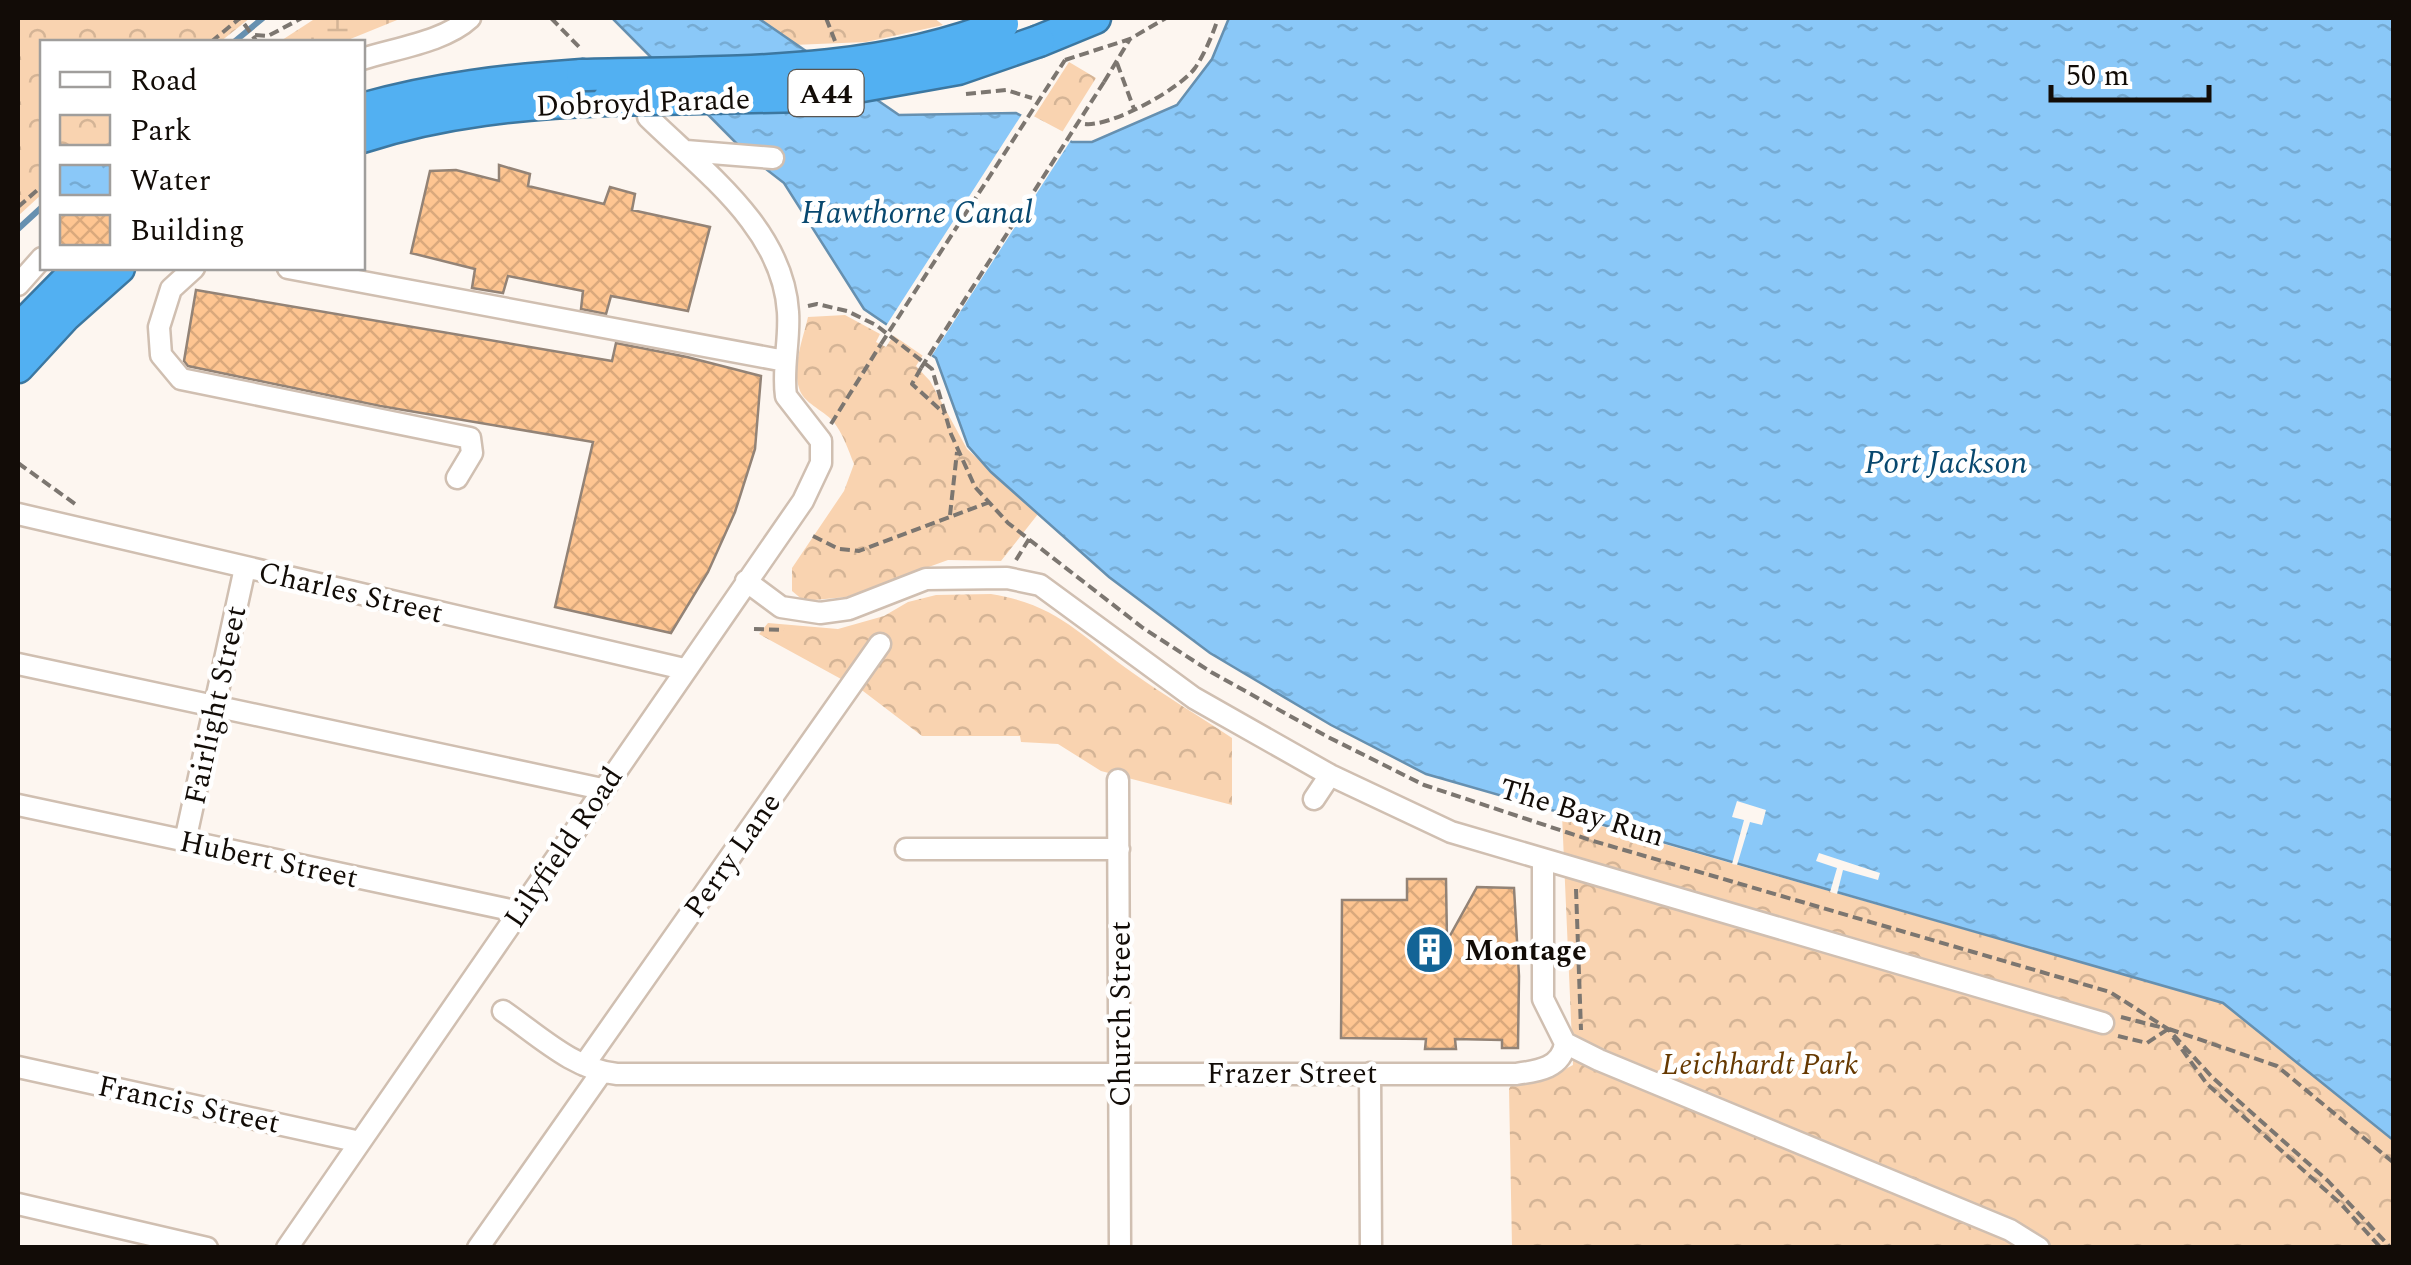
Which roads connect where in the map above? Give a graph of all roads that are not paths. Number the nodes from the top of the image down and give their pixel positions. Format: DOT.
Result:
graph roads {
  1 [pos="470,18"];
  2 [pos="1095,18"];
  3 [pos="1021,27"];
  4 [pos="365,58"];
  5 [pos="365,108"];
  6 [pos="648,117"];
  7 [pos="365,136"];
  8 [pos="686,151"];
  9 [pos="773,158"];
  10 [pos="40,260"];
  11 [pos="77,270"];
  12 [pos="117,270"];
  13 [pos="192,270"];
  14 [pos="299,270"];
  15 [pos="18,285"];
  16 [pos="18,330"];
  17 [pos="785,360"];
  18 [pos="18,367"];
  19 [pos="457,478"];
  20 [pos="18,514"];
  21 [pos="245,568"];
  22 [pos="746,582"];
  23 [pos="880,644"];
  24 [pos="18,664"];
  25 [pos="684,670"];
  26 [pos="215,705"];
  27 [pos="1330,775"];
  28 [pos="1118,780"];
  29 [pos="602,788"];
  30 [pos="1314,799"];
  31 [pos="18,806"];
  32 [pos="185,841"];
  33 [pos="1119,848"];
  34 [pos="906,849"];
  35 [pos="1543,858"];
  36 [pos="520,912"];
  37 [pos="504,1011"];
  38 [pos="2103,1024"];
  39 [pos="1573,1039"];
  40 [pos="18,1068"];
  41 [pos="593,1069"];
  42 [pos="1121,1073"];
  43 [pos="1370,1073"];
  44 [pos="360,1142"];
  45 [pos="18,1204"];
  46 [pos="207,1248"];
  47 [pos="287,1248"];
  48 [pos="478,1248"];
  49 [pos="1120,1248"];
  50 [pos="1371,1248"];
  51 [pos="2038,1248"];
  1 -- 4 [label="street"];
  2 -- 3 [label="highway, Dobroyd Parade / A44"];
  3 -- 5 [label="highway, Dobroyd Parade / A44, bridge"];
  3 -- 7 [label="highway, Dobroyd Parade / A44, bridge"];
  6 -- 8 [label="street"];
  8 -- 9 [label="street"];
  8 -- 17 [label="street"];
  10 -- 15 [label="street"];
  11 -- 16 [label="highway"];
  12 -- 18 [label="highway"];
  13 -- 19 [label="street"];
  14 -- 17 [label="street"];
  17 -- 22 [label="street, Lilyfield Road"];
  20 -- 21 [label="street, Charles Street"];
  21 -- 25 [label="street, Charles Street"];
  21 -- 26 [label="street, Fairlight Street"];
  22 -- 25 [label="street, Lilyfield Road"];
  22 -- 27 [label="street"];
  23 -- 41 [label="street, Perry Lane"];
  24 -- 26 [label="street"];
  25 -- 29 [label="street, Lilyfield Road"];
  26 -- 29 [label="street"];
  26 -- 32 [label="street, Fairlight Street"];
  27 -- 30 [label="street"];
  27 -- 35 [label="street"];
  28 -- 33 [label="street, Church Street"];
  29 -- 36 [label="street, Lilyfield Road"];
  31 -- 32 [label="street, Hubert Street"];
  32 -- 36 [label="street, Hubert Street"];
  33 -- 34 [label="street"];
  33 -- 42 [label="street, Church Street"];
  35 -- 38 [label="street"];
  35 -- 39 [label="street"];
  36 -- 44 [label="street, Lilyfield Road"];
  37 -- 41 [label="street"];
  39 -- 43 [label="street, Frazer Street"];
  39 -- 51 [label="street"];
  40 -- 44 [label="street, Francis Street"];
  41 -- 42 [label="street, Frazer Street"];
  41 -- 48 [label="street, Perry Lane"];
  42 -- 43 [label="street, Frazer Street"];
  42 -- 49 [label="street, Church Street"];
  43 -- 50 [label="street"];
  44 -- 47 [label="street, Lilyfield Road"];
  45 -- 46 [label="street"];
}
